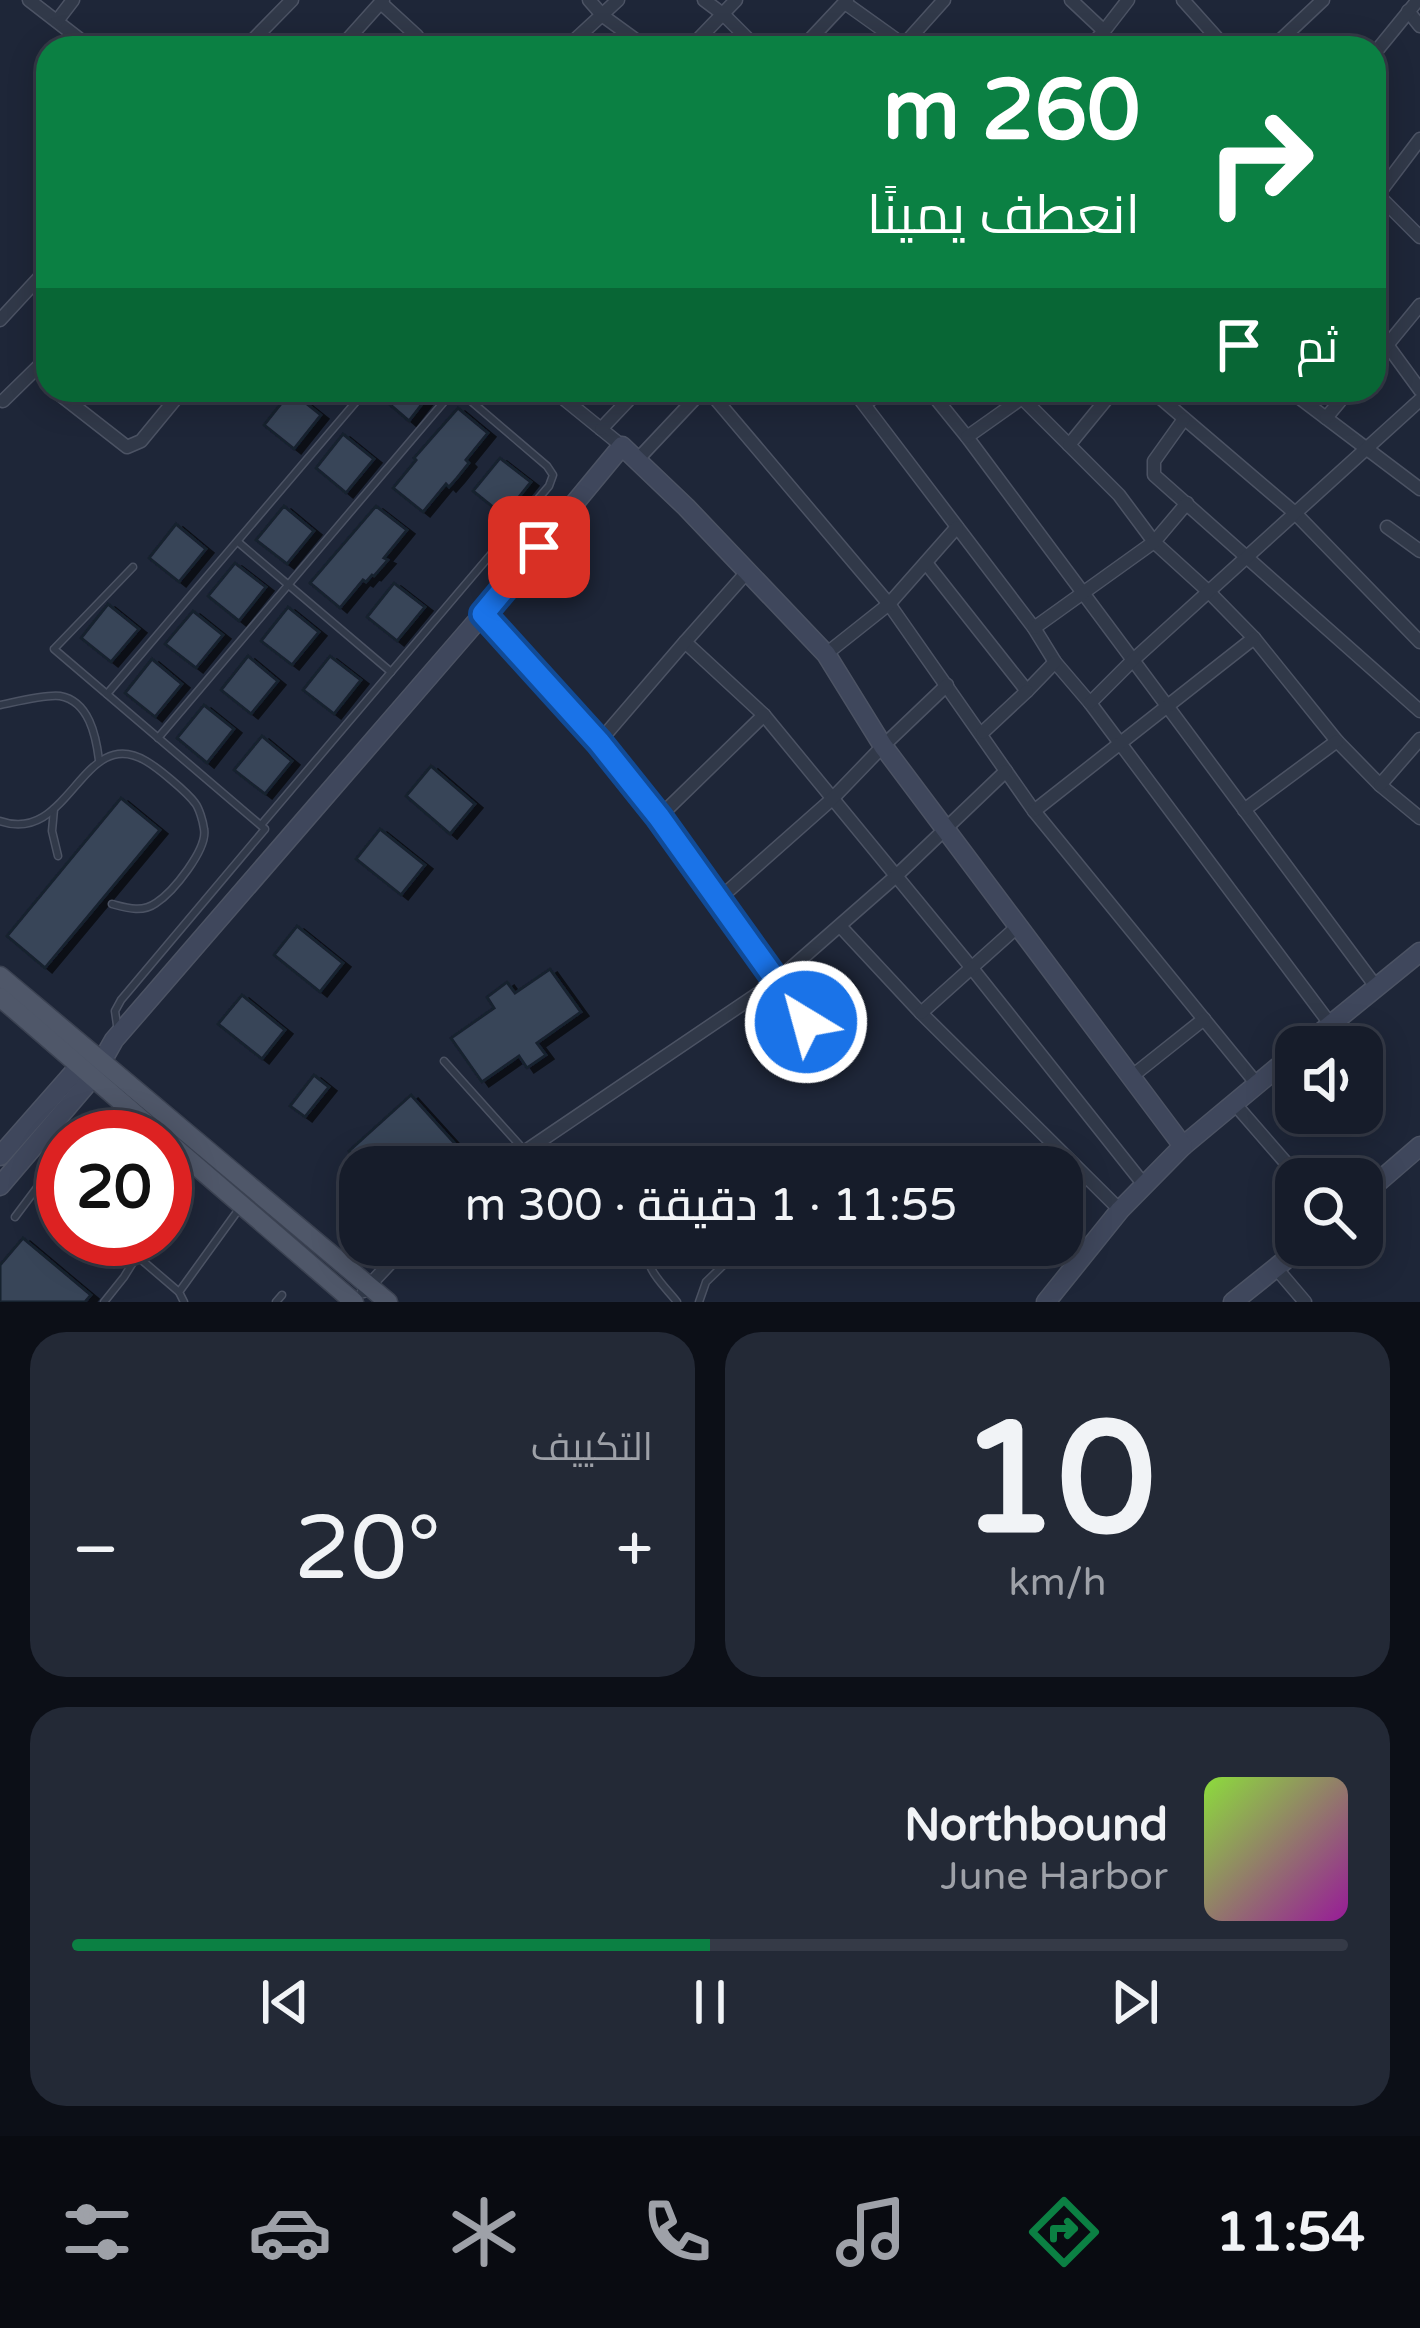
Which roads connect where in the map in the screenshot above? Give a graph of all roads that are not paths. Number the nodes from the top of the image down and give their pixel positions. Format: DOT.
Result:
graph roads {
  1 [pos="29,0"];
  2 [pos="73,0"];
  3 [pos="292,0"];
  4 [pos="589,0"];
  5 [pos="618,0"];
  6 [pos="704,0"];
  7 [pos="736,0"];
  8 [pos="944,0"];
  9 [pos="1071,0"];
  10 [pos="1128,0"];
  11 [pos="1183,0"];
  12 [pos="1323,0"];
  13 [pos="846,1"];
  14 [pos="382,2"];
  15 [pos="1413,6"];
  16 [pos="724,15"];
  17 [pos="603,16"];
  18 [pos="57,21"];
  19 [pos="1420,26"];
  20 [pos="1104,31"];
  21 [pos="76,36"];
  22 [pos="256,36"];
  23 [pos="351,36"];
  24 [pos="417,36"];
  25 [pos="580,36"];
  26 [pos="630,36"];
  27 [pos="702,36"];
  28 [pos="745,36"];
  29 [pos="813,36"];
  30 [pos="891,36"];
  31 [pos="914,36"];
  32 [pos="1100,36"];
  33 [pos="1215,36"];
  34 [pos="1285,36"];
  35 [pos="1386,39"];
  36 [pos="1420,139"];
  37 [pos="1386,181"];
  38 [pos="1386,205"];
  39 [pos="1420,237"];
  40 [pos="36,281"];
  41 [pos="1420,305"];
  42 [pos="0,320"];
  43 [pos="1386,342"];
  44 [pos="1388,345"];
  45 [pos="1386,347"];
  46 [pos="36,369"];
  47 [pos="32,373"];
  48 [pos="36,376"];
  49 [pos="1420,390"];
  50 [pos="1420,400"];
  51 [pos="2,401"];
  52 [pos="69,402"];
  53 [pos="173,402"];
  54 [pos="356,402"];
  55 [pos="446,402"];
  56 [pos="471,402"];
  57 [pos="568,402"];
  58 [pos="627,402"];
  59 [pos="691,402"];
  60 [pos="715,402"];
  61 [pos="868,402"];
  62 [pos="939,402"];
  63 [pos="1016,402"];
  64 [pos="1034,402"];
  65 [pos="1104,402"];
  66 [pos="1165,402"];
  67 [pos="1305,402"];
  68 [pos="1339,402"];
  69 [pos="865,404"];
  70 [pos="1326,418"];
  71 [pos="1184,419"];
  72 [pos="601,429"];
  73 [pos="968,437"];
  74 [pos="1070,445"];
  75 [pos="1368,449"];
  76 [pos="630,453"];
  77 [pos="1420,489"];
  78 [pos="1186,503"];
  79 [pos="1295,513"];
  80 [pos="957,527"];
  81 [pos="1387,527"];
  82 [pos="237,541"];
  83 [pos="1154,542"];
  84 [pos="1420,551"];
  85 [pos="1248,556"];
  86 [pos="926,563"];
  87 [pos="134,567"];
  88 [pos="747,572"];
  89 [pos="288,585"];
  90 [pos="1209,592"];
  91 [pos="1083,593"];
  92 [pos="889,604"];
  93 [pos="483,614"];
  94 [pos="1034,628"];
  95 [pos="1418,636"];
  96 [pos="1254,638"];
  97 [pos="686,642"];
  98 [pos="826,654"];
  99 [pos="1132,661"];
  100 [pos="1055,662"];
  101 [pos="391,672"];
  102 [pos="947,685"];
  103 [pos="1027,691"];
  104 [pos="107,694"];
  105 [pos="1090,703"];
  106 [pos="0,704"];
  107 [pos="1167,705"];
  108 [pos="1420,711"];
  109 [pos="764,715"];
  110 [pos="982,733"];
  111 [pos="158,738"];
  112 [pos="1420,739"];
  113 [pos="1336,741"];
  114 [pos="599,742"];
  115 [pos="1119,743"];
  116 [pos="883,746"];
  117 [pos="99,760"];
  118 [pos="1006,771"];
  119 [pos="1380,785"];
  120 [pos="831,800"];
  121 [pos="54,809"];
  122 [pos="1244,810"];
  123 [pos="1034,811"];
  124 [pos="659,817"];
  125 [pos="1420,818"];
  126 [pos="0,820"];
  127 [pos="261,825"];
  128 [pos="944,830"];
  129 [pos="58,856"];
  130 [pos="895,877"];
  131 [pos="719,898"];
  132 [pos="112,904"];
  133 [pos="840,926"];
  134 [pos="1017,927"];
  135 [pos="1420,952"];
  136 [pos="971,967"];
  137 [pos="0,976"];
  138 [pos="775,982"];
  139 [pos="1377,988"];
  140 [pos="0,998"];
  141 [pos="921,1013"];
  142 [pos="1204,1019"];
  143 [pos="1331,1025"];
  144 [pos="116,1037"];
  145 [pos="444,1061"];
  146 [pos="92,1064"];
  147 [pos="1275,1068"];
  148 [pos="833,1070"];
  149 [pos="1131,1077"];
  150 [pos="1256,1083"];
  151 [pos="1234,1103"];
  152 [pos="137,1110"];
  153 [pos="520,1146"];
  154 [pos="530,1146"];
  155 [pos="1183,1146"];
  156 [pos="1420,1146"];
  157 [pos="0,1156"];
  158 [pos="1282,1158"];
  159 [pos="192,1162"];
  160 [pos="1383,1178"];
  161 [pos="0,1186"];
  162 [pos="1144,1186"];
  163 [pos="36,1189"];
  164 [pos="242,1206"];
  165 [pos="1120,1210"];
  166 [pos="15,1217"];
  167 [pos="131,1266"];
  168 [pos="149,1266"];
  169 [pos="386,1266"];
  170 [pos="649,1266"];
  171 [pos="723,1266"];
  172 [pos="1278,1266"];
  173 [pos="1276,1268"];
  174 [pos="368,1284"];
  175 [pos="179,1292"];
  176 [pos="104,1302"];
  177 [pos="184,1302"];
  178 [pos="356,1302"];
  179 [pos="388,1302"];
  180 [pos="676,1302"];
  181 [pos="699,1302"];
  182 [pos="1046,1302"];
  183 [pos="1233,1302"];
  184 [pos="1305,1302"];
  1 -- 18 [label="street"];
  2 -- 18 [label="street"];
  3 -- 22 [label="street"];
  4 -- 17 [label="street"];
  5 -- 17 [label="street"];
  6 -- 16 [label="street"];
  7 -- 16 [label="street"];
  8 -- 31 [label="street"];
  9 -- 20 [label="street"];
  10 -- 20 [label="street"];
  11 -- 33 [label="street"];
  12 -- 34 [label="street"];
  13 -- 29 [label="street"];
  13 -- 30 [label="street"];
  14 -- 23 [label="street"];
  14 -- 24 [label="street"];
  15 -- 19 [label="street"];
  15 -- 35 [label="street"];
  16 -- 27 [label="street"];
  16 -- 28 [label="street"];
  17 -- 25 [label="street"];
  17 -- 26 [label="street"];
  18 -- 21 [label="street"];
  20 -- 32 [label="street"];
  36 -- 37 [label="street"];
  38 -- 39 [label="street"];
  40 -- 42 [label="street"];
  41 -- 44 [label="street"];
  43 -- 44 [label="street"];
  44 -- 45 [label="street"];
  44 -- 49 [label="street"];
  46 -- 47 [label="street"];
  47 -- 48 [label="street"];
  47 -- 51 [label="street"];
  50 -- 75 [label="street"];
  52 -- 53 [label="street"];
  54 -- 82 [label="lane"];
  55 -- 89 [label="lane"];
  56 -- 101 [label="lane"];
  57 -- 72 [label="street"];
  58 -- 72 [label="street"];
  59 -- 76 [label="street"];
  60 -- 92 [label="street"];
  61 -- 69 [label="street"];
  62 -- 73 [label="street"];
  63 -- 73 [label="street"];
  64 -- 74 [label="street"];
  65 -- 74 [label="street"];
  66 -- 71 [label="street"];
  67 -- 70 [label="street"];
  68 -- 70 [label="street"];
  69 -- 80 [label="street"];
  70 -- 75 [label="street"];
  71 -- 78 [label="street"];
  71 -- 79 [label="street"];
  72 -- 76 [label="street"];
  73 -- 91 [label="street"];
  74 -- 83 [label="street"];
  75 -- 77 [label="street"];
  75 -- 79 [label="street"];
  76 -- 88 [label="street"];
  76 -- 93 [label="street"];
  78 -- 83 [label="street"];
  78 -- 85 [label="street"];
  79 -- 85 [label="street"];
  79 -- 95 [label="street"];
  80 -- 86 [label="street"];
  80 -- 94 [label="street"];
  81 -- 84 [label="street"];
  82 -- 89 [label="lane"];
  82 -- 104 [label="lane"];
  83 -- 90 [label="street"];
  83 -- 91 [label="street"];
  85 -- 90 [label="street"];
  85 -- 108 [label="street"];
  86 -- 92 [label="street"];
  86 -- 103 [label="street"];
  87 -- 104 [label="lane"];
  88 -- 97 [label="street"];
  88 -- 98 [label="street"];
  89 -- 101 [label="lane"];
  89 -- 111 [label="lane"];
  90 -- 96 [label="street"];
  90 -- 99 [label="street"];
  91 -- 94 [label="street"];
  91 -- 99 [label="street"];
  92 -- 98 [label="street"];
  92 -- 102 [label="street"];
  93 -- 114 [label="street"];
  93 -- 144 [label="street"];
  94 -- 100 [label="street"];
  96 -- 107 [label="street"];
  96 -- 113 [label="street"];
  97 -- 109 [label="street"];
  97 -- 114 [label="street"];
  98 -- 116 [label="street"];
  99 -- 105 [label="street"];
  99 -- 107 [label="street"];
  100 -- 103 [label="street"];
  100 -- 105 [label="street"];
  101 -- 127 [label="lane"];
  102 -- 110 [label="street"];
  102 -- 116 [label="street"];
  103 -- 110 [label="street"];
  104 -- 111 [label="lane"];
  105 -- 115 [label="street"];
  106 -- 117 [label="lane"];
  107 -- 115 [label="street"];
  107 -- 122 [label="street"];
  109 -- 120 [label="street"];
  109 -- 124 [label="street"];
  110 -- 118 [label="street"];
  111 -- 127 [label="lane"];
  112 -- 119 [label="street"];
  113 -- 119 [label="street"];
  113 -- 122 [label="street"];
  114 -- 124 [label="street"];
  115 -- 123 [label="street"];
  115 -- 143 [label="street"];
  116 -- 120 [label="street"];
  116 -- 128 [label="street"];
  117 -- 121 [label="lane"];
  117 -- 132 [label="lane"];
  118 -- 123 [label="street"];
  118 -- 128 [label="street"];
  119 -- 125 [label="street"];
  120 -- 130 [label="street"];
  120 -- 131 [label="street"];
  121 -- 126 [label="lane"];
  121 -- 129 [label="lane"];
  122 -- 139 [label="street"];
  123 -- 142 [label="street"];
  124 -- 131 [label="street"];
  127 -- 144 [label="lane"];
  128 -- 130 [label="street"];
  128 -- 134 [label="street"];
  130 -- 133 [label="street"];
  130 -- 136 [label="street"];
  131 -- 138 [label="street"];
  133 -- 138 [label="street"];
  133 -- 141 [label="street"];
  134 -- 136 [label="street"];
  134 -- 149 [label="street"];
  135 -- 139 [label="street"];
  136 -- 141 [label="street"];
  136 -- 162 [label="street"];
  137 -- 146 [label="main road"];
  138 -- 148 [label="lane"];
  138 -- 154 [label="street"];
  139 -- 143 [label="street"];
  140 -- 146 [label="main road"];
  141 -- 165 [label="street"];
  142 -- 149 [label="street"];
  142 -- 150 [label="street"];
  144 -- 146 [label="street"];
  145 -- 153 [label="lane"];
  146 -- 152 [label="main road"];
  146 -- 157 [label="street"];
  146 -- 161 [label="street"];
  146 -- 174 [label="main road"];
  147 -- 150 [label="street"];
  149 -- 155 [label="street"];
  150 -- 151 [label="street"];
  151 -- 155 [label="street"];
  151 -- 158 [label="street"];
  155 -- 162 [label="street"];
  156 -- 160 [label="street"];
  159 -- 164 [label="main road"];
  162 -- 165 [label="street"];
  163 -- 166 [label="lane"];
  164 -- 175 [label="lane"];
  164 -- 178 [label="main road"];
  165 -- 182 [label="street"];
  167 -- 176 [label="lane"];
  168 -- 175 [label="lane"];
  169 -- 174 [label="street"];
  170 -- 180 [label="lane"];
  171 -- 181 [label="lane"];
  172 -- 173 [label="street"];
  173 -- 183 [label="street"];
  173 -- 184 [label="street"];
  174 -- 178 [label="street"];
  174 -- 179 [label="main road"];
  175 -- 177 [label="lane"];
}
